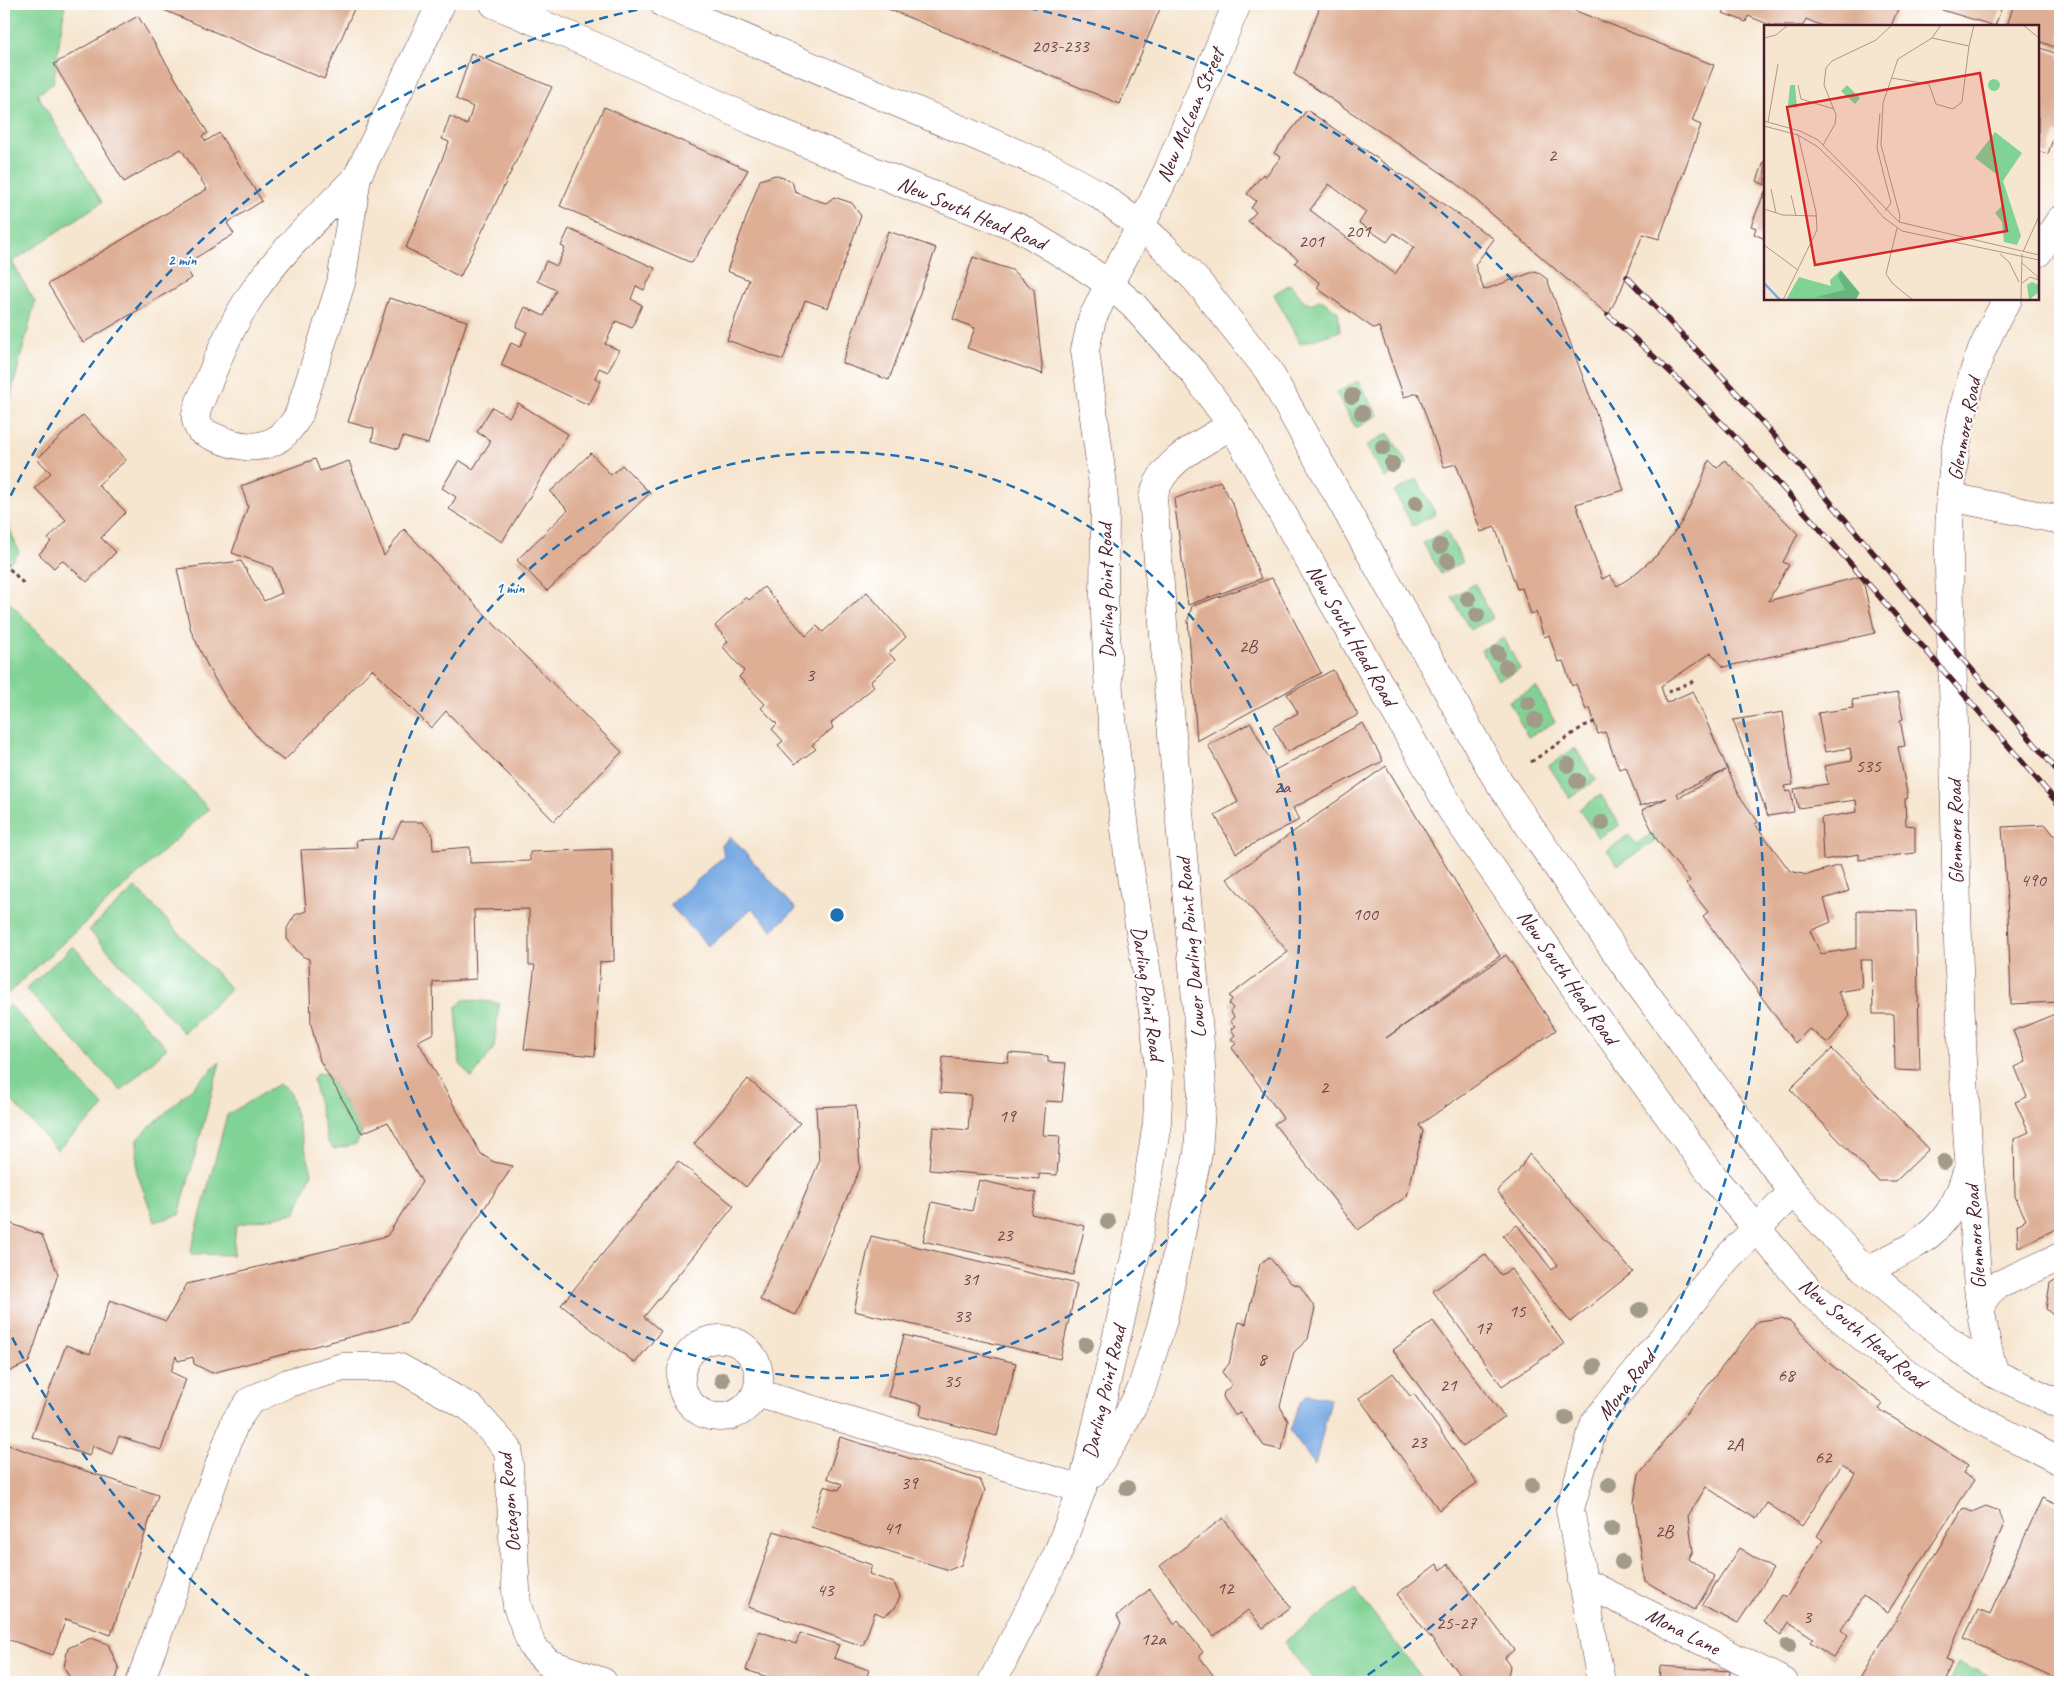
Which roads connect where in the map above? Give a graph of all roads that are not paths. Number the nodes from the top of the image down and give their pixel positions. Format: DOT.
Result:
graph roads {
  1 [pos="441,4"];
  2 [pos="494,4"];
  3 [pos="664,4"];
  4 [pos="1237,4"];
  5 [pos="357,177"];
  6 [pos="2060,220"];
  7 [pos="1141,226"];
  8 [pos="2039,252"];
  9 [pos="1109,284"];
  10 [pos="2007,300"];
  11 [pos="1232,425"];
  12 [pos="1951,497"];
  13 [pos="2060,520"];
  14 [pos="1969,1163"];
  15 [pos="1793,1192"];
  16 [pos="1756,1229"];
  17 [pos="2060,1257"];
  18 [pos="1866,1271"];
  19 [pos="1980,1305"];
  20 [pos="1995,1374"];
  21 [pos="756,1393"];
  22 [pos="2060,1404"];
  23 [pos="2060,1461"];
  24 [pos="1082,1489"];
  25 [pos="1582,1581"];
  26 [pos="140,1682"];
  27 [pos="603,1682"];
  28 [pos="992,1682"];
  29 [pos="1601,1682"];
  30 [pos="1784,1682"];
  1 -- 5 [label="street"];
  2 -- 9 [label="street, New South Head Road"];
  3 -- 7 [label="street"];
  4 -- 7 [label="street, New McLean Street"];
  5 -- 5 [label="street"];
  6 -- 8 [label="street"];
  7 -- 9 [label="street, New McLean Street"];
  7 -- 15 [label="street"];
  9 -- 11 [label="street, New South Head Road"];
  9 -- 24 [label="street, Darling Point Road"];
  10 -- 12 [label="street, Glenmore Road"];
  11 -- 16 [label="street, New South Head Road"];
  11 -- 24 [label="street, Lower Darling Point Road"];
  12 -- 13 [label="street"];
  12 -- 14 [label="street, Glenmore Road"];
  14 -- 18 [label="street"];
  14 -- 19 [label="street, Glenmore Road"];
  15 -- 16 [label="street, Mona Road"];
  15 -- 18 [label="street"];
  16 -- 23 [label="street, New South Head Road"];
  16 -- 25 [label="street, Mona Road"];
  17 -- 19 [label="street"];
  18 -- 20 [label="street"];
  19 -- 20 [label="street, Glenmore Road"];
  20 -- 22 [label="street"];
  21 -- 24 [label="street"];
  24 -- 28 [label="street, Darling Point Road"];
  25 -- 29 [label="street, Mona Road"];
  25 -- 30 [label="street, Mona Lane"];
  26 -- 27 [label="street, Octagon Road"];
}
